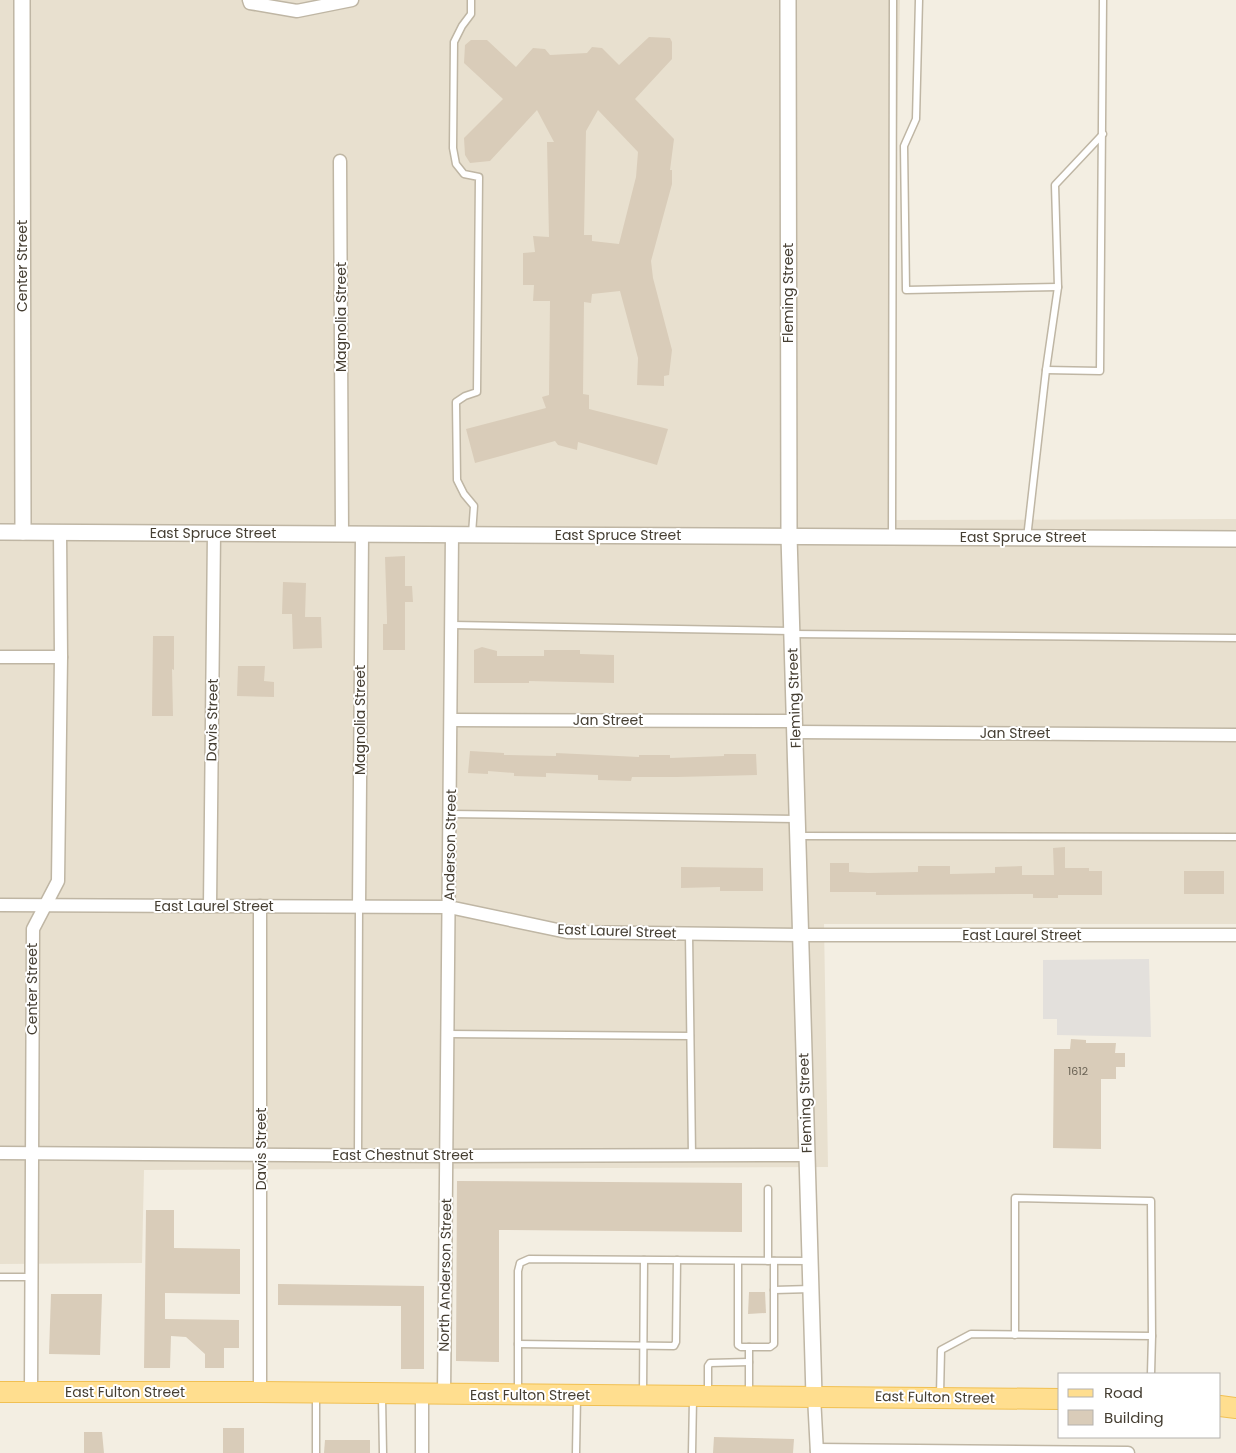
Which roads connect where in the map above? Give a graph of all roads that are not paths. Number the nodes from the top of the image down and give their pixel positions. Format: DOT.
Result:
graph roads {
  1 [pos="22,0"];
  2 [pos="249,0"];
  3 [pos="471,0"];
  4 [pos="788,0"];
  5 [pos="893,0"];
  6 [pos="919,0"];
  7 [pos="1103,0"];
  8 [pos="346,1"];
  9 [pos="1103,134"];
  10 [pos="340,161"];
  11 [pos="1058,287"];
  12 [pos="1046,370"];
  13 [pos="0,532"];
  14 [pos="22,532"];
  15 [pos="60,532"];
  16 [pos="214,533"];
  17 [pos="342,534"];
  18 [pos="362,534"];
  19 [pos="452,534"];
  20 [pos="472,534"];
  21 [pos="789,536"];
  22 [pos="892,536"];
  23 [pos="1027,538"];
  24 [pos="1236,539"];
  25 [pos="452,625"];
  26 [pos="792,632"];
  27 [pos="1236,638"];
  28 [pos="0,657"];
  29 [pos="61,657"];
  30 [pos="452,720"];
  31 [pos="795,726"];
  32 [pos="1236,735"];
  33 [pos="450,814"];
  34 [pos="797,819"];
  35 [pos="798,836"];
  36 [pos="1236,837"];
  37 [pos="0,905"];
  38 [pos="46,905"];
  39 [pos="210,906"];
  40 [pos="260,906"];
  41 [pos="359,907"];
  42 [pos="449,907"];
  43 [pos="690,934"];
  44 [pos="800,935"];
  45 [pos="1236,935"];
  46 [pos="448,1034"];
  47 [pos="690,1036"];
  48 [pos="0,1153"];
  49 [pos="31,1154"];
  50 [pos="261,1154"];
  51 [pos="358,1155"];
  52 [pos="807,1155"];
  53 [pos="446,1156"];
  54 [pos="692,1156"];
  55 [pos="768,1189"];
  56 [pos="644,1260"];
  57 [pos="677,1260"];
  58 [pos="738,1260"];
  59 [pos="771,1261"];
  60 [pos="810,1261"];
  61 [pos="0,1277"];
  62 [pos="31,1277"];
  63 [pos="811,1289"];
  64 [pos="774,1290"];
  65 [pos="1015,1335"];
  66 [pos="1152,1336"];
  67 [pos="518,1344"];
  68 [pos="644,1346"];
  69 [pos="749,1347"];
  70 [pos="749,1362"];
  71 [pos="1151,1373"];
  72 [pos="0,1392"];
  73 [pos="31,1392"];
  74 [pos="260,1392"];
  75 [pos="316,1393"];
  76 [pos="382,1394"];
  77 [pos="422,1394"];
  78 [pos="444,1395"];
  79 [pos="518,1395"];
  80 [pos="577,1395"];
  81 [pos="643,1395"];
  82 [pos="701,1395"];
  83 [pos="749,1395"];
  84 [pos="814,1396"];
  85 [pos="940,1397"];
  86 [pos="1058,1399"];
  87 [pos="1221,1406"];
  88 [pos="1236,1408"];
  89 [pos="817,1452"];
  90 [pos="316,1453"];
  91 [pos="383,1453"];
  92 [pos="422,1453"];
  93 [pos="576,1453"];
  94 [pos="692,1453"];
  95 [pos="1128,1453"];
  1 -- 14 [label="street, Center Street"];
  2 -- 8 [label="street"];
  3 -- 20 [label="lane"];
  4 -- 21 [label="street, Fleming Street"];
  5 -- 22 [label="lane"];
  6 -- 11 [label="lane"];
  7 -- 9 [label="lane"];
  9 -- 11 [label="lane"];
  9 -- 12 [label="lane"];
  10 -- 17 [label="street, Magnolia Street"];
  11 -- 12 [label="lane"];
  12 -- 23 [label="lane"];
  13 -- 14 [label="street, East Spruce Street"];
  14 -- 15 [label="street, East Spruce Street"];
  15 -- 16 [label="street, East Spruce Street"];
  15 -- 29 [label="street, Center Street"];
  16 -- 17 [label="street, East Spruce Street"];
  16 -- 39 [label="street, Davis Street"];
  17 -- 18 [label="street, East Spruce Street"];
  18 -- 19 [label="street, East Spruce Street"];
  18 -- 41 [label="street, Magnolia Street"];
  19 -- 20 [label="street, East Spruce Street"];
  19 -- 25 [label="street, Anderson Street"];
  20 -- 21 [label="street, East Spruce Street"];
  21 -- 22 [label="street, East Spruce Street"];
  21 -- 26 [label="street, Fleming Street"];
  22 -- 23 [label="street, East Spruce Street"];
  23 -- 24 [label="street, East Spruce Street"];
  25 -- 26 [label="lane"];
  25 -- 30 [label="street, Anderson Street"];
  26 -- 27 [label="lane"];
  26 -- 31 [label="street, Fleming Street"];
  28 -- 29 [label="street"];
  29 -- 38 [label="street, Center Street"];
  30 -- 31 [label="street, Jan Street"];
  30 -- 33 [label="street, Anderson Street"];
  31 -- 32 [label="street, Jan Street"];
  31 -- 34 [label="street, Fleming Street"];
  33 -- 34 [label="lane"];
  33 -- 42 [label="street, Anderson Street"];
  34 -- 35 [label="street, Fleming Street"];
  35 -- 36 [label="lane"];
  35 -- 44 [label="street, Fleming Street"];
  37 -- 38 [label="street, East Laurel Street"];
  38 -- 39 [label="street, East Laurel Street"];
  38 -- 49 [label="street, Center Street"];
  39 -- 40 [label="street, East Laurel Street"];
  40 -- 41 [label="street, East Laurel Street"];
  40 -- 50 [label="street, Davis Street"];
  41 -- 42 [label="street, East Laurel Street"];
  41 -- 51 [label="lane"];
  42 -- 43 [label="street, East Laurel Street"];
  42 -- 46 [label="street, Anderson Street"];
  43 -- 44 [label="street, East Laurel Street"];
  43 -- 47 [label="lane"];
  44 -- 45 [label="street, East Laurel Street"];
  44 -- 52 [label="street, Fleming Street"];
  46 -- 47 [label="lane"];
  46 -- 53 [label="street, Anderson Street"];
  47 -- 54 [label="lane"];
  48 -- 49 [label="street, East Chestnut Street"];
  49 -- 50 [label="street, East Chestnut Street"];
  49 -- 62 [label="street, Center Street"];
  50 -- 51 [label="street, East Chestnut Street"];
  50 -- 74 [label="street, Davis Street"];
  51 -- 53 [label="street, East Chestnut Street"];
  52 -- 54 [label="street, East Chestnut Street"];
  52 -- 60 [label="street, Fleming Street"];
  53 -- 54 [label="street, East Chestnut Street"];
  53 -- 78 [label="street, North Anderson Street"];
  55 -- 59 [label="lane"];
  56 -- 57 [label="lane"];
  56 -- 67 [label="lane"];
  56 -- 68 [label="lane"];
  57 -- 58 [label="lane"];
  57 -- 68 [label="lane"];
  58 -- 59 [label="lane"];
  58 -- 69 [label="lane"];
  59 -- 60 [label="lane"];
  59 -- 64 [label="lane"];
  60 -- 63 [label="street, Fleming Street"];
  61 -- 62 [label="lane"];
  62 -- 73 [label="street, Center Street"];
  63 -- 64 [label="lane"];
  63 -- 84 [label="street, Fleming Street"];
  64 -- 69 [label="lane"];
  65 -- 66 [label="lane"];
  65 -- 66 [label="lane"];
  65 -- 85 [label="lane"];
  66 -- 71 [label="lane"];
  67 -- 68 [label="lane"];
  67 -- 79 [label="lane"];
  68 -- 81 [label="lane"];
  69 -- 70 [label="lane"];
  70 -- 82 [label="lane"];
  70 -- 83 [label="lane"];
  72 -- 73 [label="main road, East Fulton Street"];
  73 -- 74 [label="main road, East Fulton Street"];
  74 -- 75 [label="main road, East Fulton Street"];
  75 -- 76 [label="main road, East Fulton Street"];
  75 -- 90 [label="lane"];
  76 -- 77 [label="main road, East Fulton Street"];
  76 -- 91 [label="lane"];
  77 -- 78 [label="main road, East Fulton Street"];
  77 -- 92 [label="street"];
  78 -- 79 [label="main road, East Fulton Street"];
  79 -- 80 [label="main road, East Fulton Street"];
  80 -- 81 [label="main road, East Fulton Street"];
  80 -- 93 [label="lane"];
  81 -- 82 [label="main road, East Fulton Street"];
  82 -- 83 [label="main road, East Fulton Street"];
  82 -- 94 [label="lane"];
  83 -- 84 [label="main road, East Fulton Street"];
  84 -- 85 [label="main road, East Fulton Street"];
  84 -- 89 [label="street"];
  85 -- 86 [label="main road, East Fulton Street"];
  87 -- 88 [label="main road"];
  89 -- 95 [label="street"];
}
